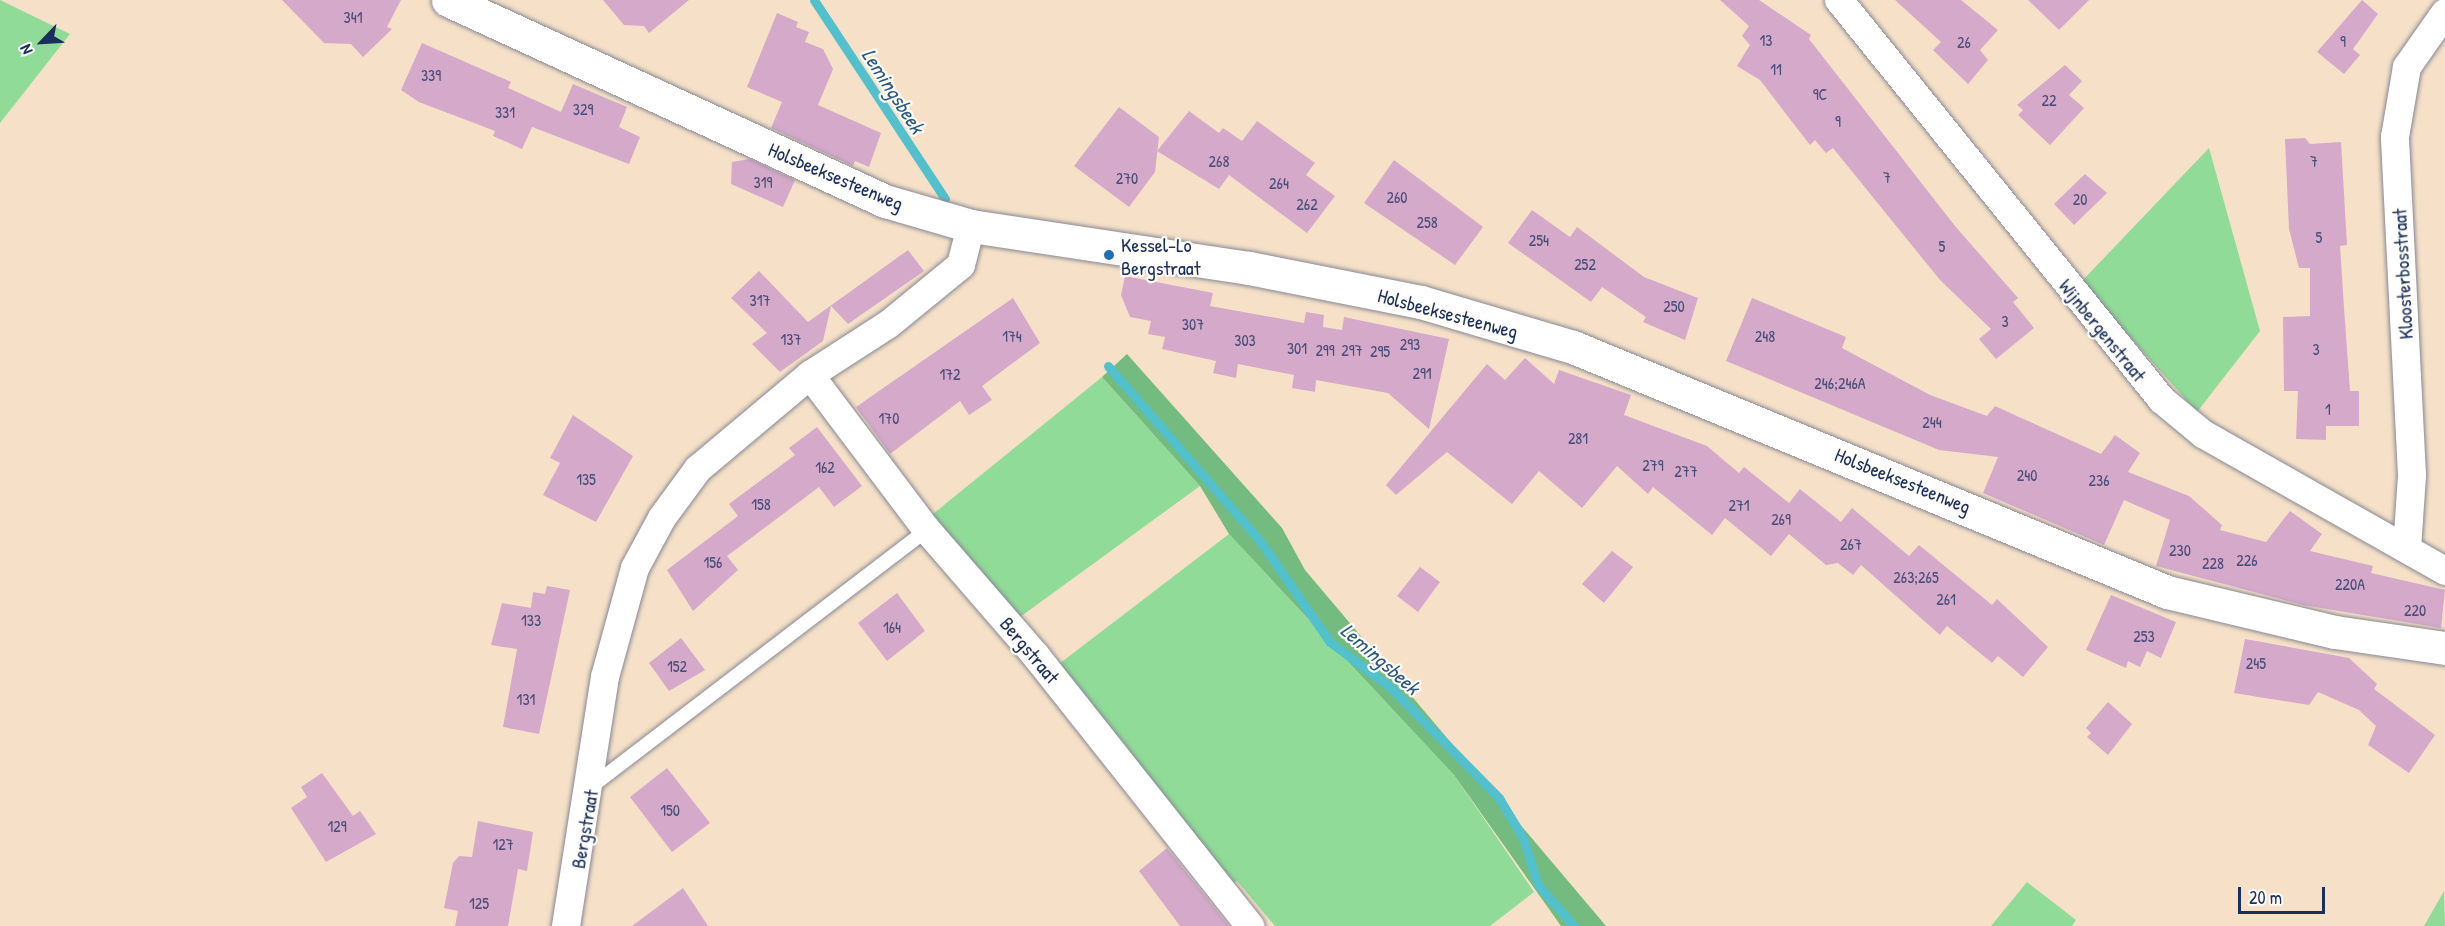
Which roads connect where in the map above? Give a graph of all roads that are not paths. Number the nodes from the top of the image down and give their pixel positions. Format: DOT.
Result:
graph roads {
  1 [pos="447,0"];
  2 [pos="1839,0"];
  3 [pos="2445,13"];
  4 [pos="970,226"];
  5 [pos="810,375"];
  6 [pos="927,530"];
  7 [pos="2407,549"];
  8 [pos="2445,570"];
  9 [pos="2445,648"];
  10 [pos="592,786"];
  11 [pos="566,926"];
  12 [pos="1250,926"];
  1 -- 4 [label="street, Holsbeeksesteenweg"];
  2 -- 7 [label="street, Wijnbergenstraat"];
  3 -- 7 [label="street, Kloosterbosstraat"];
  4 -- 5 [label="street, Bergstraat"];
  4 -- 9 [label="street, Holsbeeksesteenweg"];
  5 -- 6 [label="street, Bergstraat"];
  5 -- 10 [label="street, Bergstraat"];
  6 -- 10 [label="lane"];
  6 -- 12 [label="street, Bergstraat"];
  7 -- 8 [label="street, Wijnbergenstraat"];
  10 -- 11 [label="street, Bergstraat"];
}
